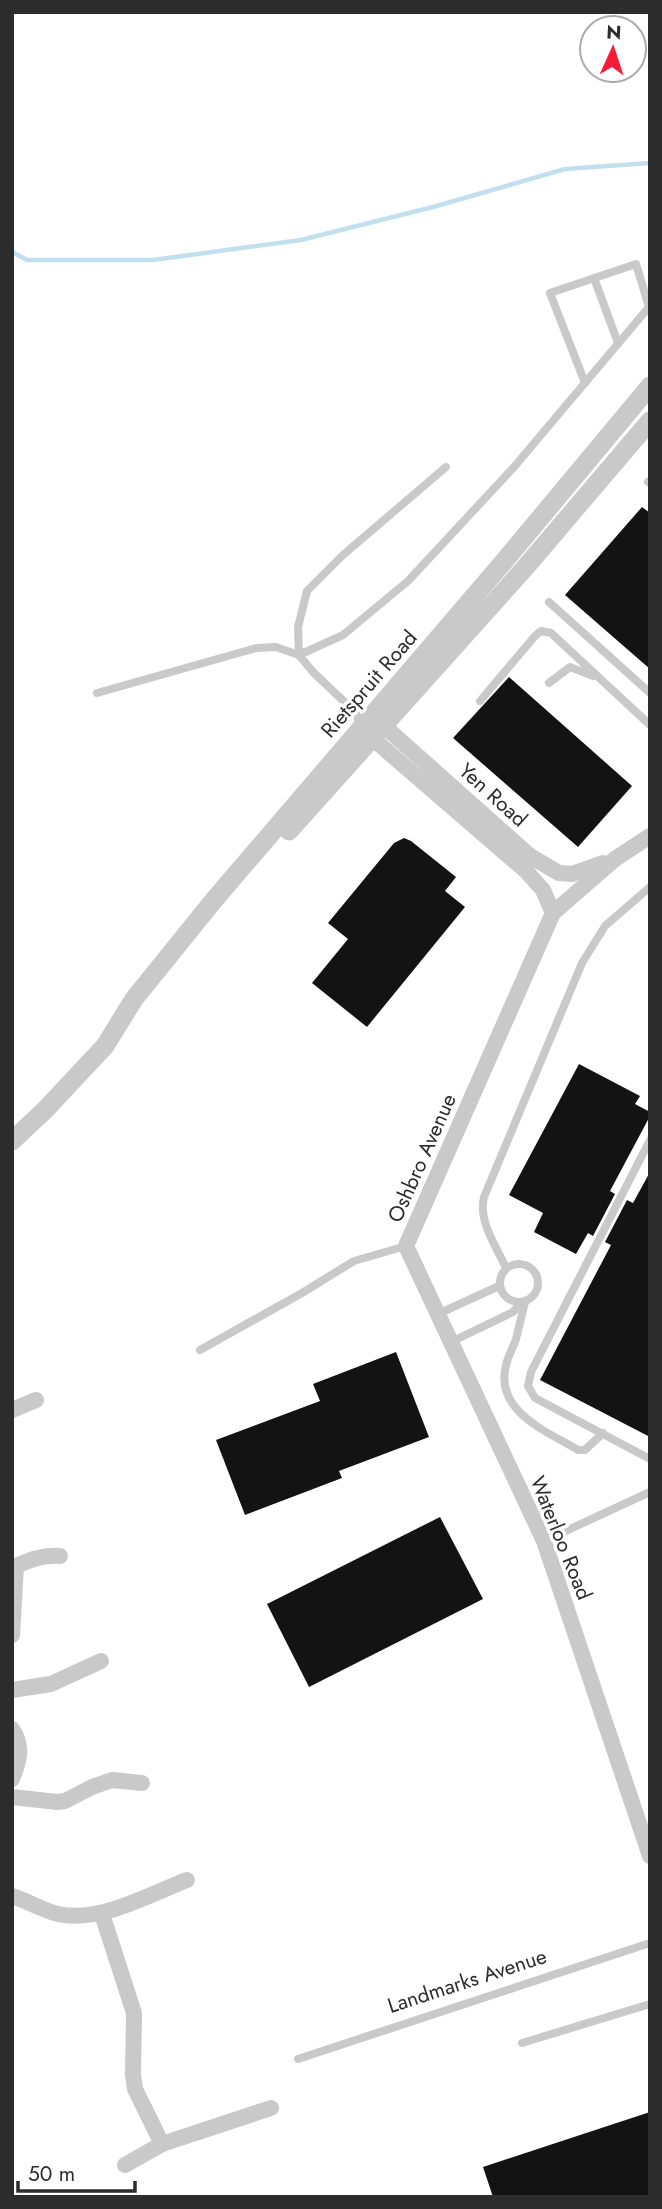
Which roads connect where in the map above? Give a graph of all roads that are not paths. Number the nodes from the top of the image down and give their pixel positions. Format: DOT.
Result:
graph roads {
  1 [pos="594,278"];
  2 [pos="618,343"];
  3 [pos="585,383"];
  4 [pos="650,386"];
  5 [pos="650,421"];
  6 [pos="446,467"];
  7 [pos="549,602"];
  8 [pos="299,655"];
  9 [pos="599,678"];
  10 [pos="549,682"];
  11 [pos="97,693"];
  12 [pos="650,693"];
  13 [pos="480,701"];
  14 [pos="369,724"];
  15 [pos="650,725"];
  16 [pos="650,836"];
  17 [pos="615,859"];
  18 [pos="650,887"];
  19 [pos="553,913"];
  20 [pos="650,1140"];
  21 [pos="12,1141"];
  22 [pos="407,1246"];
  23 [pos="506,1268"];
  24 [pos="499,1286"];
  25 [pos="523,1302"];
  26 [pos="438,1314"];
  27 [pos="451,1342"];
  28 [pos="200,1350"];
  29 [pos="36,1400"];
  30 [pos="12,1410"];
  31 [pos="603,1433"];
  32 [pos="650,1459"];
  33 [pos="650,1492"];
  34 [pos="544,1541"];
  35 [pos="60,1556"];
  36 [pos="14,1567"];
  37 [pos="12,1635"];
  38 [pos="101,1661"];
  39 [pos="12,1690"];
  40 [pos="12,1729"];
  41 [pos="12,1779"];
  42 [pos="142,1783"];
  43 [pos="12,1797"];
  44 [pos="649,1849"];
  45 [pos="187,1880"];
  46 [pos="12,1896"];
  47 [pos="102,1913"];
  48 [pos="650,1943"];
  49 [pos="650,2004"];
  50 [pos="522,2043"];
  51 [pos="298,2059"];
  52 [pos="271,2108"];
  53 [pos="162,2144"];
  54 [pos="125,2165"];
  1 -- 2 [label="lane"];
  1 -- 2 [label="lane"];
  1 -- 3 [label="lane"];
  2 -- 3 [label="lane"];
  3 -- 8 [label="lane"];
  4 -- 14 [label="street, Rietspruit Road"];
  5 -- 14 [label="street, Rietspruit Road"];
  6 -- 8 [label="lane"];
  7 -- 12 [label="lane"];
  8 -- 11 [label="lane"];
  8 -- 14 [label="lane, Yen Road"];
  9 -- 10 [label="lane"];
  9 -- 13 [label="lane"];
  9 -- 15 [label="lane"];
  14 -- 17 [label="street, Yen Road"];
  14 -- 19 [label="street, Yen Road"];
  14 -- 21 [label="street, Rietspruit Road"];
  16 -- 17 [label="street"];
  17 -- 19 [label="street"];
  18 -- 23 [label="lane"];
  19 -- 22 [label="street, Oshbro Avenue"];
  20 -- 31 [label="lane"];
  22 -- 26 [label="street, Waterloo Road"];
  22 -- 28 [label="lane, Oshbro Avenue"];
  23 -- 24 [label="lane"];
  23 -- 25 [label="lane"];
  24 -- 25 [label="lane"];
  24 -- 26 [label="lane"];
  25 -- 27 [label="lane"];
  25 -- 31 [label="lane"];
  26 -- 27 [label="street, Waterloo Road"];
  27 -- 34 [label="street, Waterloo Road"];
  29 -- 30 [label="street"];
  31 -- 32 [label="lane"];
  33 -- 34 [label="lane"];
  34 -- 44 [label="street, Waterloo Road"];
  35 -- 36 [label="street"];
  36 -- 37 [label="street"];
  38 -- 39 [label="street"];
  40 -- 41 [label="street"];
  42 -- 43 [label="street"];
  45 -- 47 [label="street"];
  46 -- 47 [label="street"];
  47 -- 53 [label="street"];
  48 -- 51 [label="lane, Landmarks Avenue"];
  49 -- 50 [label="lane"];
  52 -- 53 [label="street"];
  53 -- 54 [label="street"];
}
